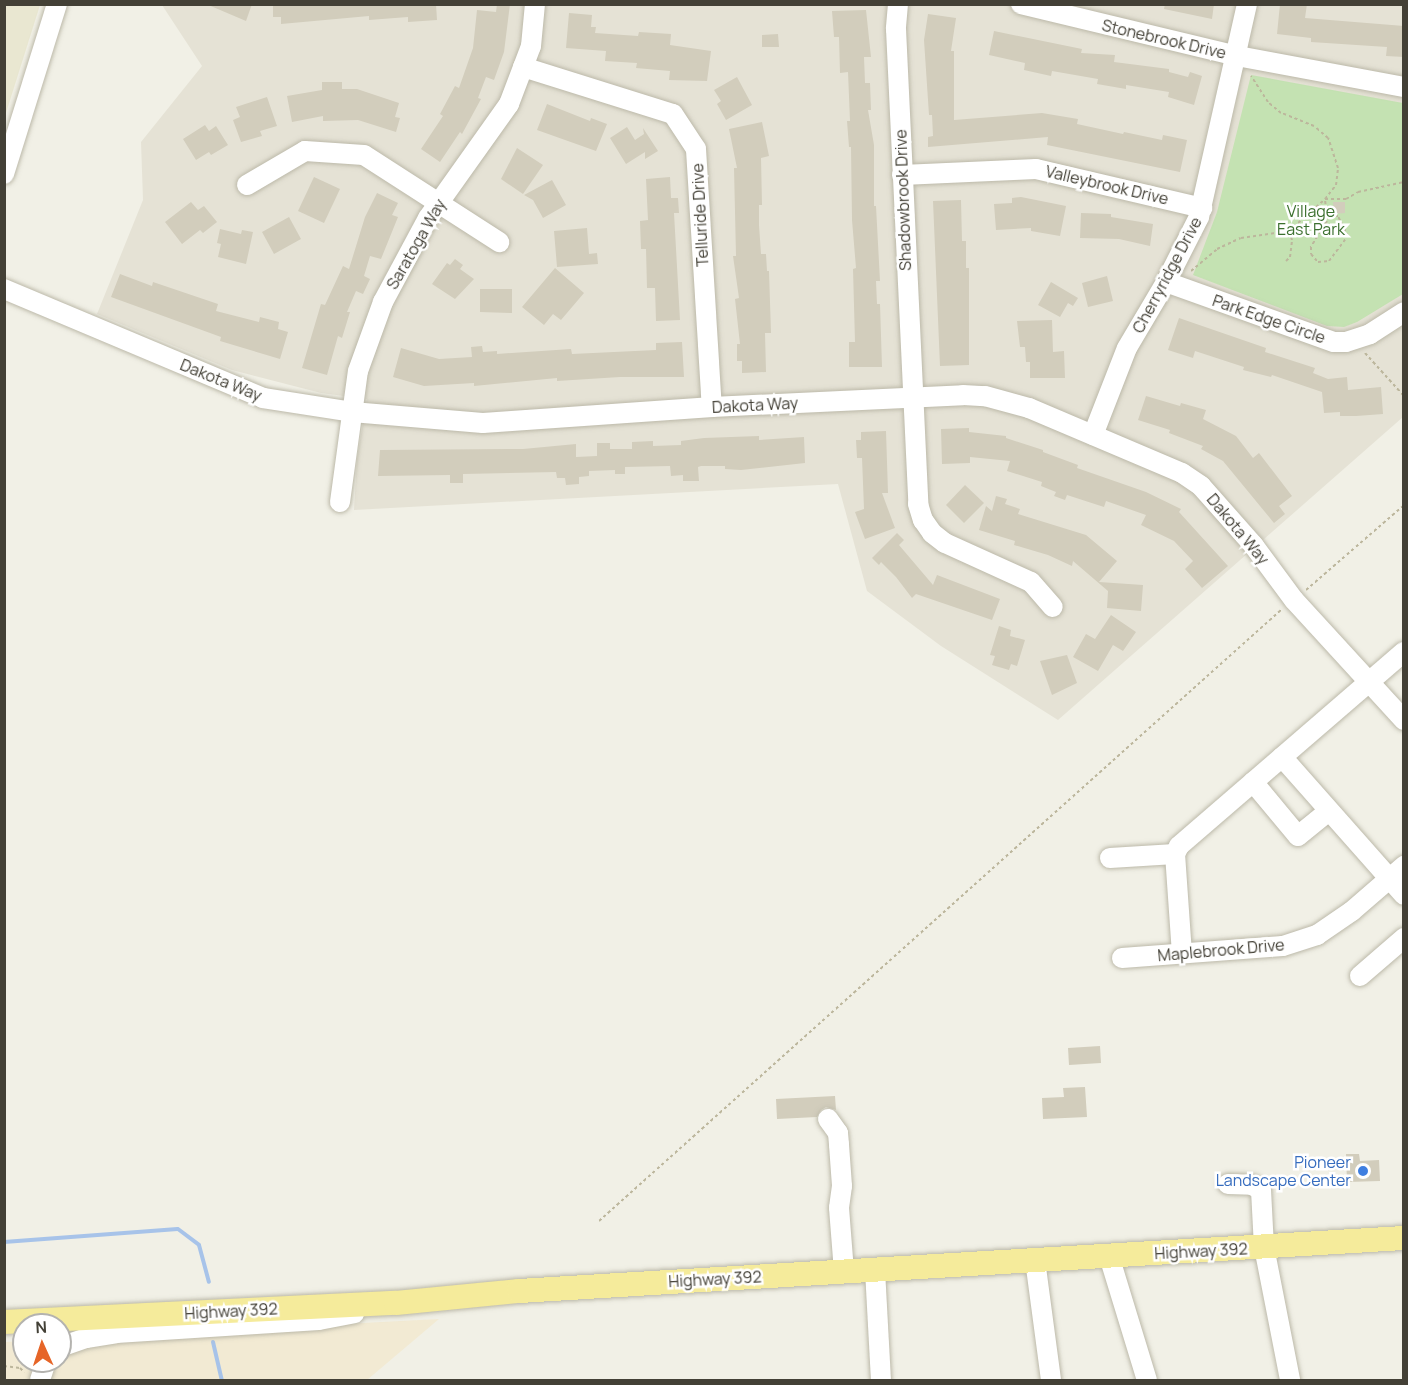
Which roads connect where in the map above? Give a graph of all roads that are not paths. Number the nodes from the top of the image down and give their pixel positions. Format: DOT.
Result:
graph roads {
  1 [pos="57,4"];
  2 [pos="535,4"];
  3 [pos="898,4"];
  4 [pos="1021,4"];
  5 [pos="1247,4"];
  6 [pos="1237,56"];
  7 [pos="523,67"];
  8 [pos="1404,87"];
  9 [pos="9,144"];
  10 [pos="4,174"];
  11 [pos="902,175"];
  12 [pos="247,185"];
  13 [pos="439,202"];
  14 [pos="1202,208"];
  15 [pos="499,242"];
  16 [pos="1166,282"];
  17 [pos="4,289"];
  18 [pos="1404,312"];
  19 [pos="912,396"];
  20 [pos="712,407"];
  21 [pos="352,412"];
  22 [pos="1093,435"];
  23 [pos="340,502"];
  24 [pos="1053,607"];
  25 [pos="1404,652"];
  26 [pos="1368,683"];
  27 [pos="1404,720"];
  28 [pos="1282,757"];
  29 [pos="1253,782"];
  30 [pos="1329,811"];
  31 [pos="1175,854"];
  32 [pos="1110,858"];
  33 [pos="1396,872"];
  34 [pos="1404,895"];
  35 [pos="1404,938"];
  36 [pos="1182,954"];
  37 [pos="1122,958"];
  38 [pos="1360,976"];
  39 [pos="828,1119"];
  40 [pos="1228,1184"];
  41 [pos="1404,1239"];
  42 [pos="1264,1247"];
  43 [pos="1109,1256"];
  44 [pos="1035,1260"];
  45 [pos="875,1270"];
  46 [pos="844,1272"];
  47 [pos="396,1303"];
  48 [pos="72,1319"];
  49 [pos="72,1344"];
  50 [pos="881,1380"];
  51 [pos="1052,1380"];
  52 [pos="1147,1380"];
  53 [pos="1290,1380"];
  1 -- 9 [label="street"];
  2 -- 7 [label="street, Saratoga Way"];
  3 -- 11 [label="street, Shadowbrook Drive"];
  4 -- 6 [label="street, Stonebrook Drive"];
  5 -- 6 [label="street, Cherryridge Drive"];
  6 -- 8 [label="street"];
  6 -- 14 [label="street, Cherryridge Drive"];
  7 -- 13 [label="street, Saratoga Way"];
  7 -- 20 [label="street, Telluride Drive"];
  9 -- 10 [label="street"];
  11 -- 14 [label="street, Valleybrook Drive"];
  11 -- 19 [label="street, Shadowbrook Drive"];
  12 -- 13 [label="street"];
  13 -- 15 [label="street"];
  13 -- 21 [label="street, Saratoga Way"];
  14 -- 16 [label="street, Cherryridge Drive"];
  16 -- 18 [label="street, Park Edge Circle"];
  16 -- 22 [label="street, Cherryridge Drive"];
  17 -- 21 [label="street, Dakota Way"];
  19 -- 20 [label="street, Dakota Way"];
  19 -- 22 [label="street, Dakota Way"];
  19 -- 24 [label="street, Shadowbrook Drive"];
  20 -- 21 [label="street, Dakota Way"];
  21 -- 23 [label="street, Saratoga Way"];
  22 -- 26 [label="street, Dakota Way"];
  25 -- 26 [label="street"];
  26 -- 27 [label="street, Dakota Way"];
  26 -- 28 [label="street"];
  28 -- 29 [label="street"];
  28 -- 30 [label="street"];
  29 -- 30 [label="street"];
  29 -- 31 [label="street"];
  30 -- 33 [label="street"];
  31 -- 32 [label="street"];
  31 -- 36 [label="street"];
  33 -- 34 [label="street"];
  33 -- 36 [label="street, Maplebrook Drive"];
  35 -- 38 [label="street"];
  36 -- 37 [label="street, Maplebrook Drive"];
  39 -- 46 [label="street"];
  40 -- 42 [label="street"];
  41 -- 42 [label="main road, Highway 392"];
  42 -- 43 [label="main road, Highway 392"];
  42 -- 53 [label="street"];
  43 -- 44 [label="main road, Highway 392"];
  43 -- 52 [label="street"];
  44 -- 45 [label="main road, Highway 392"];
  44 -- 51 [label="street"];
  45 -- 46 [label="main road, Highway 392"];
  45 -- 50 [label="street"];
  46 -- 47 [label="main road, Highway 392"];
  47 -- 48 [label="main road, Highway 392"];
  47 -- 49 [label="street"];
}
